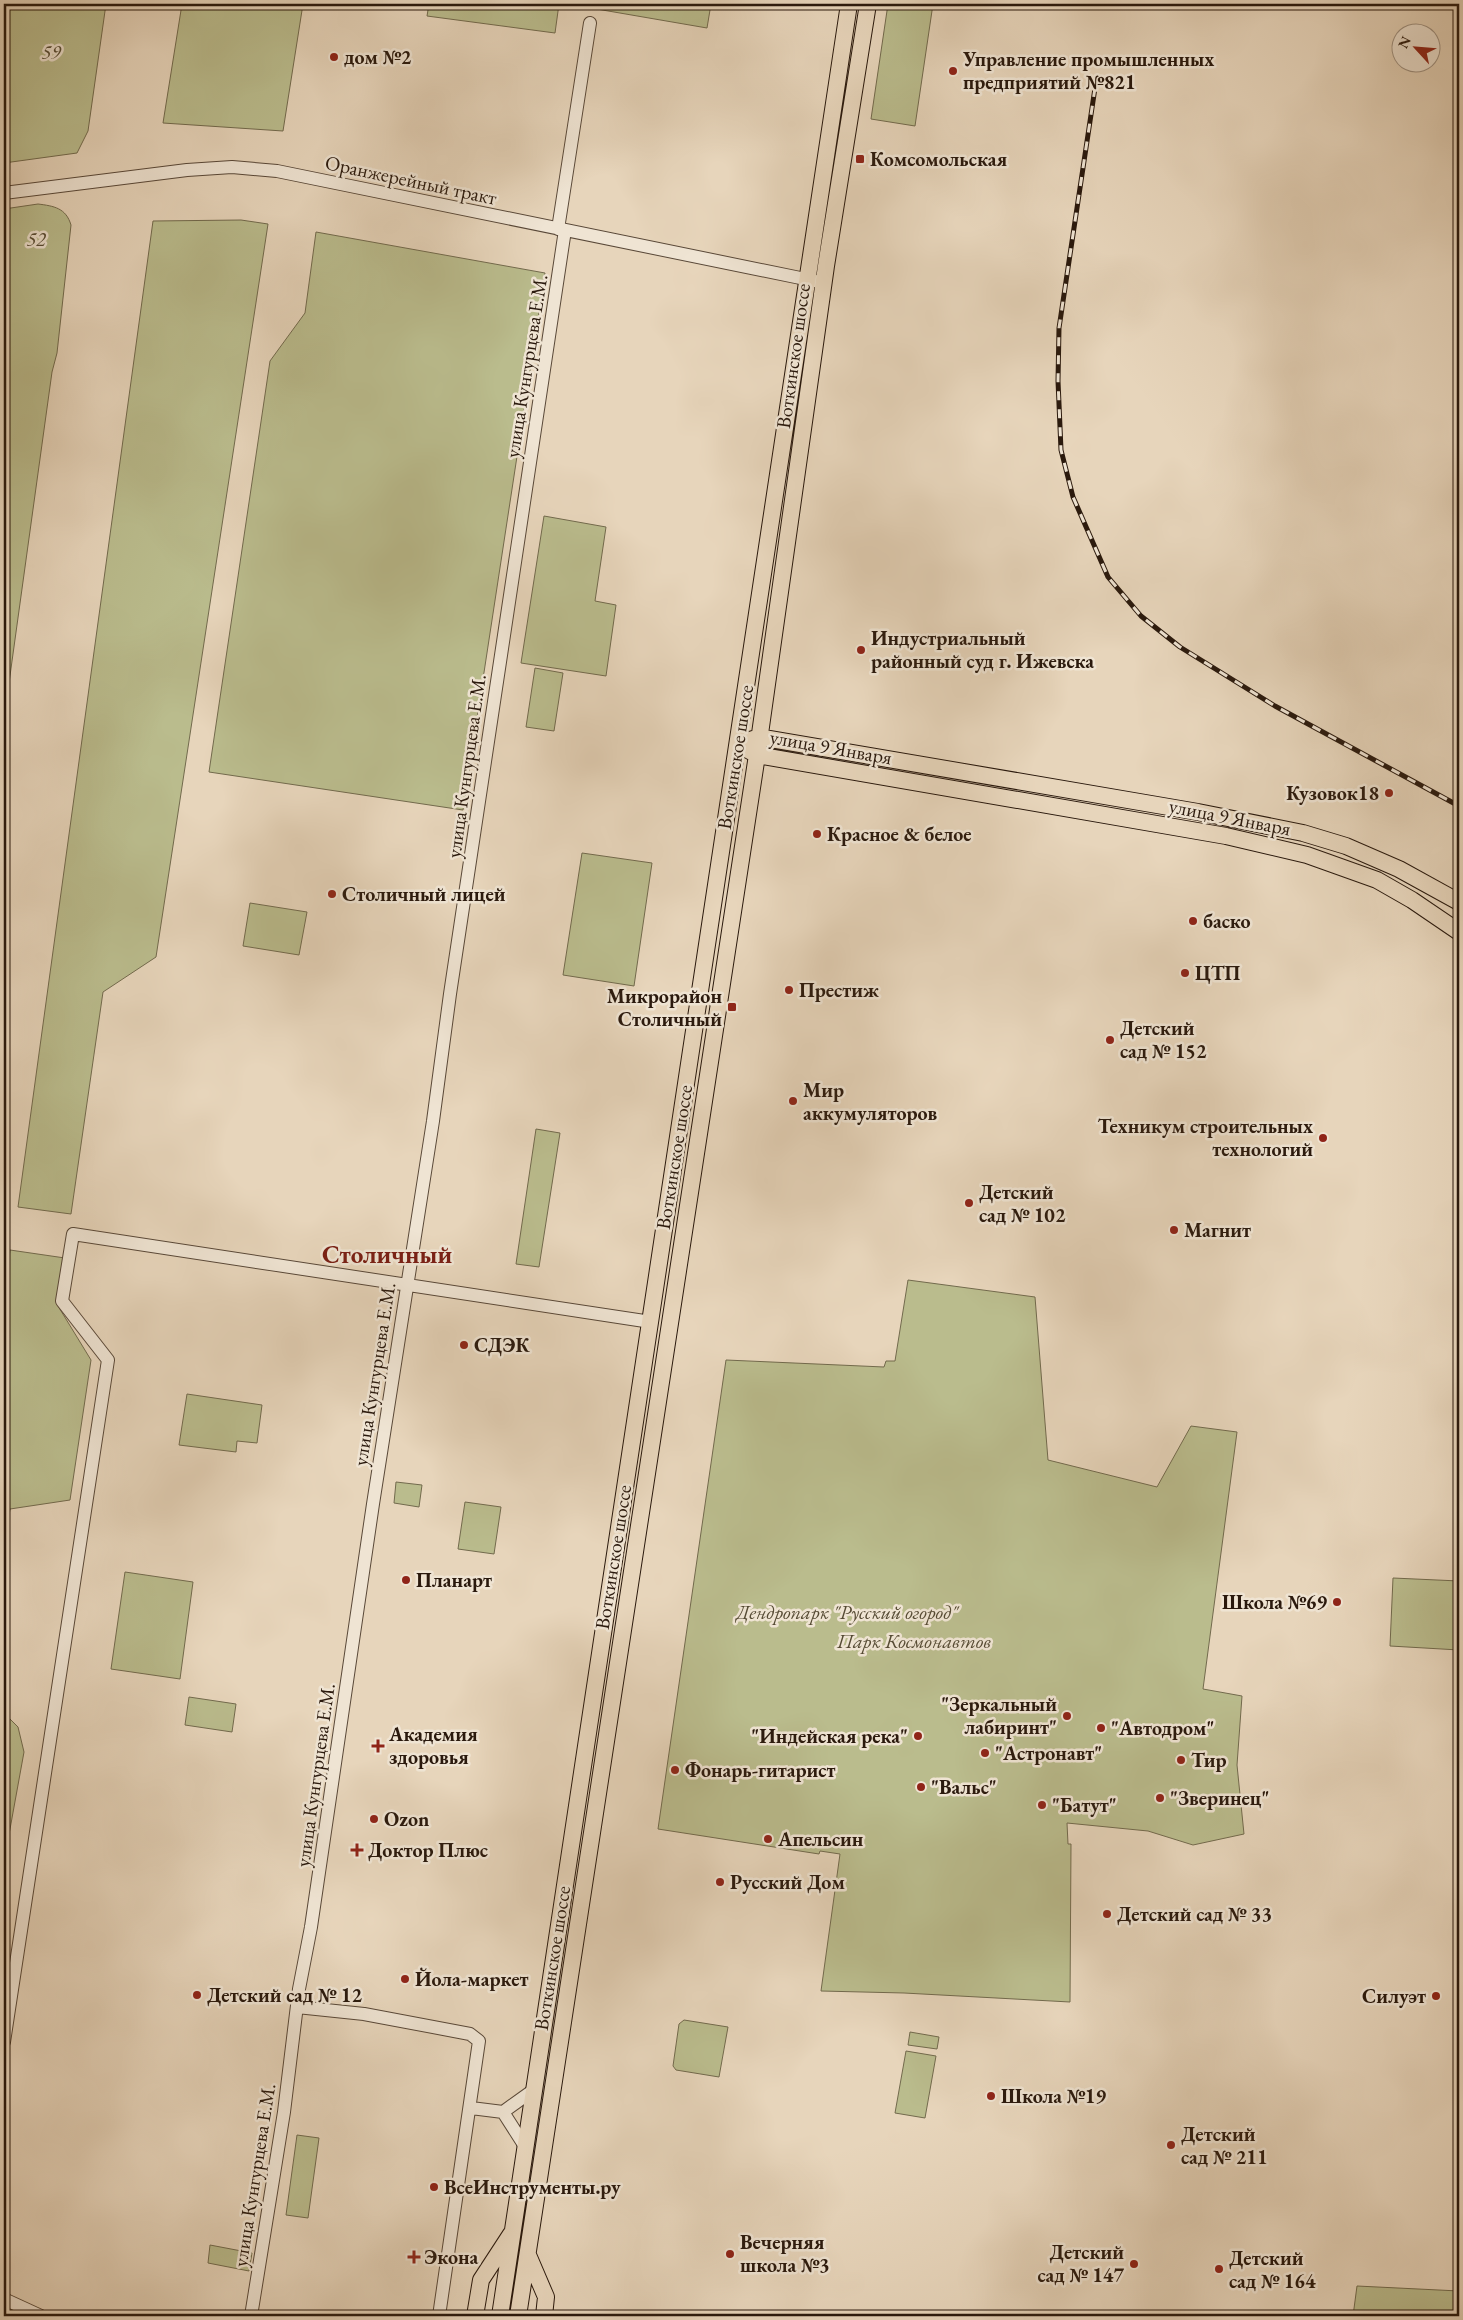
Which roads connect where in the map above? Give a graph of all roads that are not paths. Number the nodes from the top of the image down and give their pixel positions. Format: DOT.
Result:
graph roads {
  1 [pos="848,4"];
  2 [pos="868,4"];
  3 [pos="590,23"];
  4 [pos="4,193"];
  5 [pos="561,230"];
  6 [pos="807,279"];
  7 [pos="825,283"];
  8 [pos="759,737"];
  9 [pos="738,742"];
  10 [pos="757,756"];
  11 [pos="1198,812"];
  12 [pos="1194,831"];
  13 [pos="1459,902"];
  14 [pos="1459,932"];
  15 [pos="407,1285"];
  16 [pos="650,1322"];
  17 [pos="297,2007"];
  18 [pos="4,2042"];
  19 [pos="535,2089"];
  20 [pos="471,2108"];
  21 [pos="503,2112"];
  22 [pos="526,2148"];
  23 [pos="513,2230"];
  24 [pos="528,2254"];
  25 [pos="4,2299"];
  26 [pos="41,2316"];
  27 [pos="251,2316"];
  28 [pos="439,2316"];
  29 [pos="475,2316"];
  30 [pos="500,2316"];
  31 [pos="518,2316"];
  32 [pos="544,2316"];
  1 -- 6 [label="main road, Воткинское шоссе"];
  2 -- 7 [label="main road, Воткинское шоссе"];
  3 -- 5 [label="street, улица Кунгурцева Е.М."];
  4 -- 5 [label="street, Оранжерейный тракт"];
  5 -- 6 [label="street, Оранжерейный тракт"];
  5 -- 15 [label="street, улица Кунгурцева Е.М."];
  6 -- 7 [label="street, Оранжерейный тракт"];
  6 -- 9 [label="main road, Воткинское шоссе"];
  7 -- 8 [label="main road, Воткинское шоссе"];
  8 -- 9 [label="main road, улица 9 Января"];
  8 -- 10 [label="main road, Воткинское шоссе"];
  8 -- 11 [label="main road, улица 9 Января"];
  9 -- 10 [label="main road, улица 9 Января"];
  9 -- 16 [label="main road, Воткинское шоссе"];
  10 -- 12 [label="main road, улица 9 Января"];
  10 -- 24 [label="main road, Воткинское шоссе"];
  11 -- 12 [label="main road"];
  11 -- 13 [label="main road, улица 9 Января"];
  12 -- 14 [label="main road, улица 9 Января"];
  15 -- 16 [label="street"];
  15 -- 17 [label="street, улица Кунгурцева Е.М."];
  15 -- 18 [label="street"];
  16 -- 19 [label="main road, Воткинское шоссе"];
  17 -- 20 [label="street"];
  17 -- 27 [label="street, улица Кунгурцева Е.М."];
  19 -- 21 [label="street"];
  19 -- 22 [label="main road, Воткинское шоссе"];
  20 -- 21 [label="street"];
  20 -- 28 [label="street"];
  21 -- 22 [label="street"];
  22 -- 23 [label="main road, Воткинское шоссе"];
  23 -- 29 [label="main road"];
  23 -- 30 [label="main road, Воткинское шоссе"];
  24 -- 31 [label="main road, Воткинское шоссе"];
  24 -- 32 [label="main road"];
  25 -- 26 [label="street"];
}
